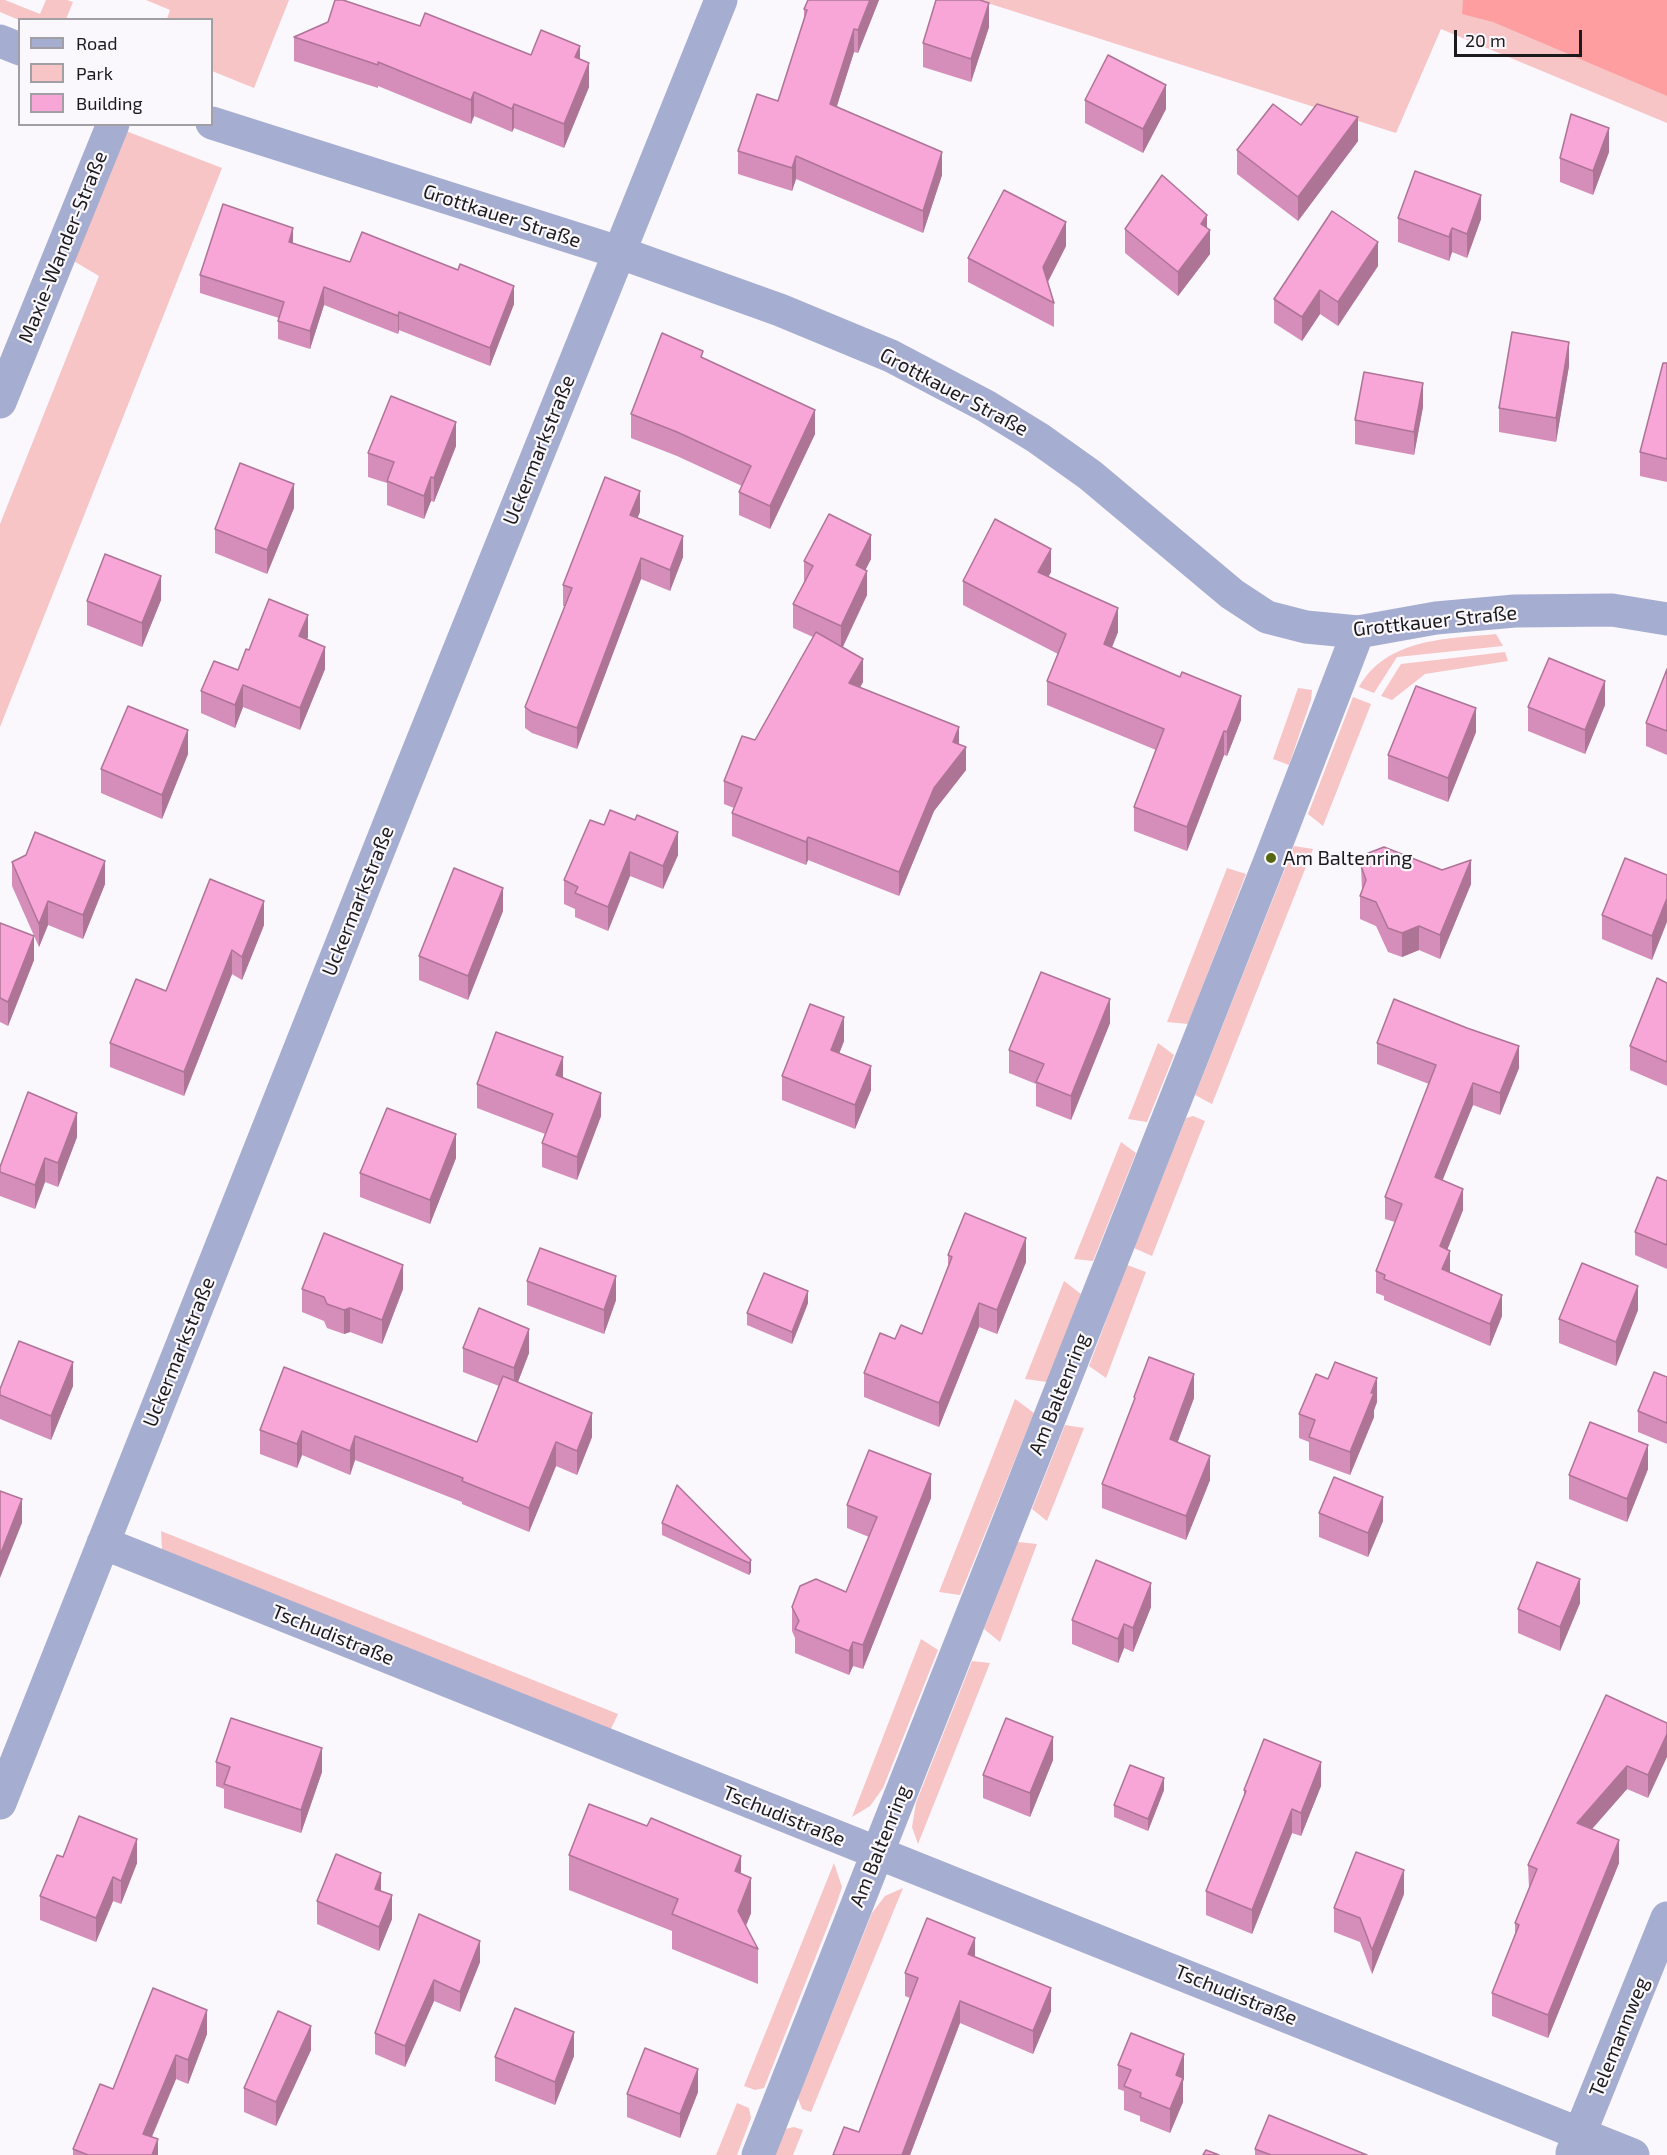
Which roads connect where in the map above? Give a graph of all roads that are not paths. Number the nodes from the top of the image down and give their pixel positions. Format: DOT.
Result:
graph roads {
  1 [pos="721,0"];
  2 [pos="0,41"];
  3 [pos="18,48"];
  4 [pos="213,123"];
  5 [pos="112,126"];
  6 [pos="618,252"];
  7 [pos="0,402"];
  8 [pos="1667,619"];
  9 [pos="1358,632"];
  10 [pos="103,1543"];
  11 [pos="0,1803"];
  12 [pos="878,1854"];
  13 [pos="1667,1918"];
  14 [pos="1576,2144"];
  15 [pos="758,2155"];
  16 [pos="1633,2155"];
  1 -- 6 [label="street, Uckermarkstraße"];
  2 -- 3 [label="street"];
  4 -- 6 [label="street, Grottkauer Straße"];
  5 -- 7 [label="street, Maxie-Wander-Straße"];
  6 -- 9 [label="street, Grottkauer Straße"];
  6 -- 10 [label="street, Uckermarkstraße"];
  8 -- 9 [label="street, Grottkauer Straße"];
  9 -- 12 [label="street, Am Baltenring"];
  10 -- 11 [label="street, Uckermarkstraße"];
  10 -- 12 [label="street, Tschudistraße"];
  12 -- 14 [label="street, Tschudistraße"];
  12 -- 15 [label="street, Am Baltenring"];
  13 -- 14 [label="street, Telemannweg"];
  14 -- 16 [label="street, Tschudistraße"];
}
